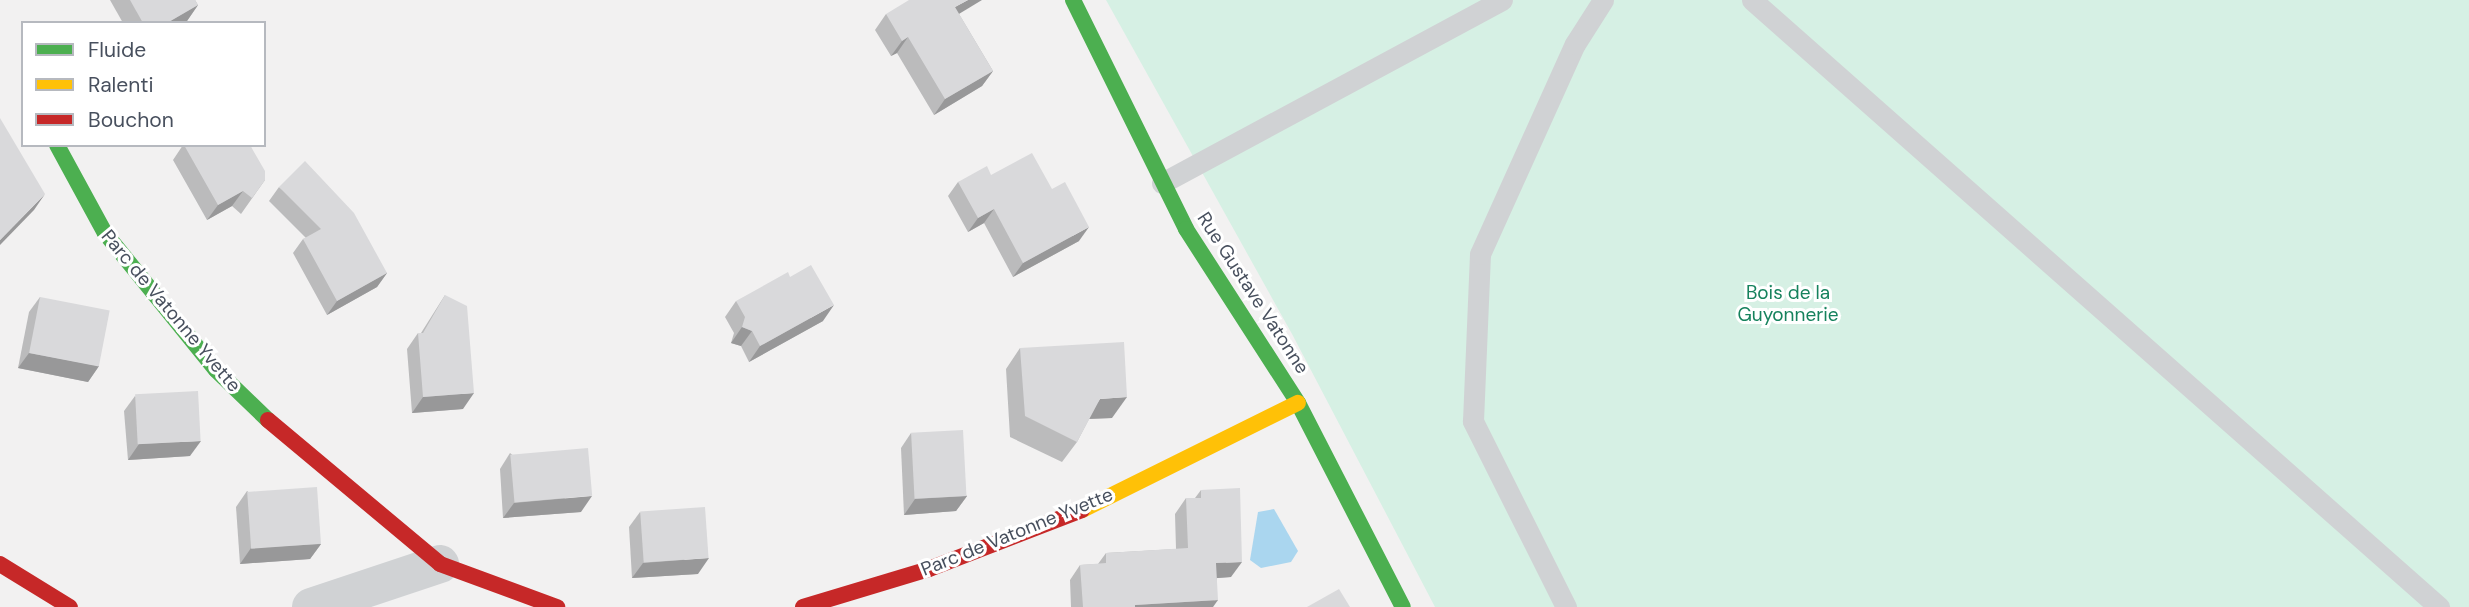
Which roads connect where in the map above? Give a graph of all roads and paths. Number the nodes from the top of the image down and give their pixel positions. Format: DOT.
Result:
graph roads {
  1 [pos="1073,0"];
  2 [pos="1502,0"];
  3 [pos="1603,0"];
  4 [pos="1752,0"];
  5 [pos="58,147"];
  6 [pos="1162,183"];
  7 [pos="1298,403"];
  8 [pos="0,564"];
  9 [pos="440,564"];
  10 [pos="71,607"];
  11 [pos="311,607"];
  12 [pos="557,607"];
  13 [pos="803,607"];
  14 [pos="1403,607"];
  15 [pos="1566,607"];
  16 [pos="2439,607"];
  1 -- 6 [label="street, Rue Gustave Vatonne"];
  2 -- 6 [label="lane"];
  3 -- 15 [label="lane"];
  4 -- 16 [label="lane"];
  5 -- 9 [label="street, Parc de Vatonne Yvette"];
  6 -- 7 [label="street, Rue Gustave Vatonne"];
  7 -- 13 [label="street, Parc de Vatonne Yvette"];
  7 -- 14 [label="street, Rue Gustave Vatonne"];
  8 -- 10 [label="street"];
  9 -- 11 [label="street"];
  9 -- 12 [label="street, Parc de Vatonne Yvette"];
}
